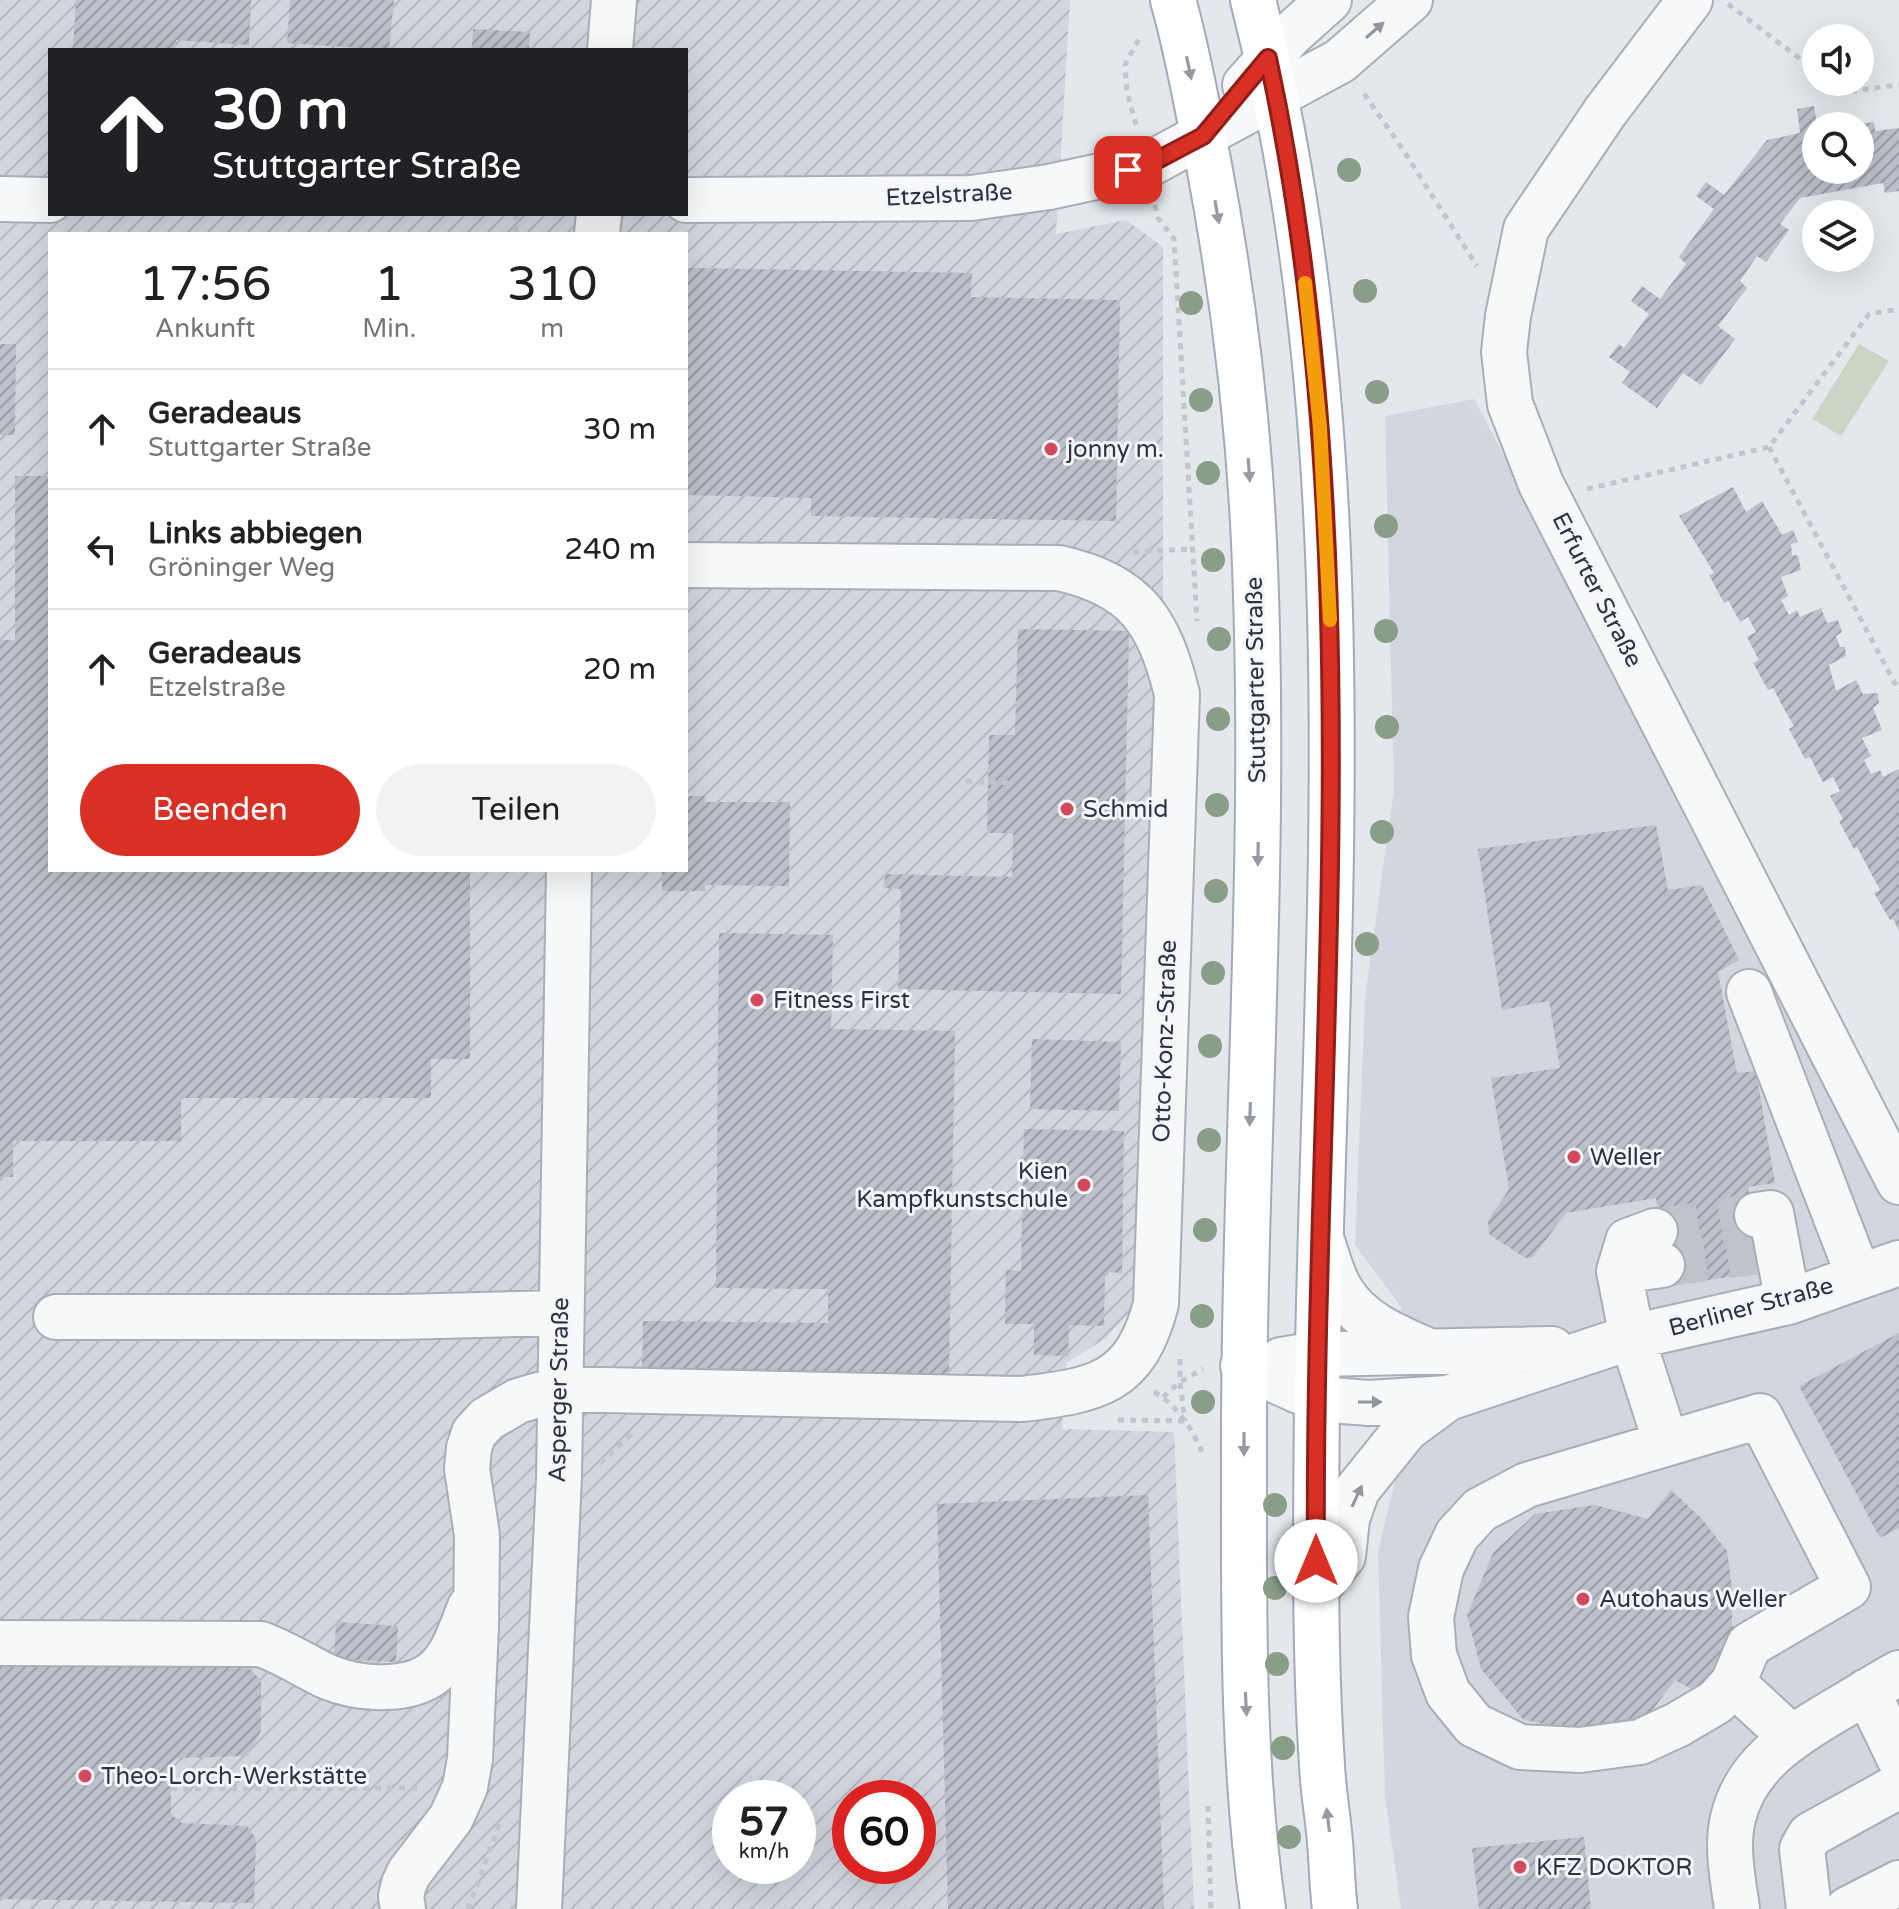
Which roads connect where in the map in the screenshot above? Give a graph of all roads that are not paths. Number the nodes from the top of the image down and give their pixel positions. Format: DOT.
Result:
graph roads {
  1 [pos="614,0"];
  2 [pos="1173,0"];
  3 [pos="1253,0"];
  4 [pos="1329,0"];
  5 [pos="1410,0"];
  6 [pos="1690,0"];
  7 [pos="610,48"];
  8 [pos="1272,78"];
  9 [pos="1203,136"];
  10 [pos="0,199"];
  11 [pos="48,200"];
  12 [pos="688,200"];
  13 [pos="688,565"];
  14 [pos="569,872"];
  15 [pos="1749,992"];
  16 [pos="1899,1182"];
  17 [pos="1321,1238"];
  18 [pos="1765,1238"];
  19 [pos="1658,1248"];
  20 [pos="1879,1270"];
  21 [pos="1788,1302"];
  22 [pos="560,1313"];
  23 [pos="56,1317"];
  24 [pos="1617,1343"];
  25 [pos="1430,1352"];
  26 [pos="1317,1354"];
  27 [pos="1243,1366"];
  28 [pos="559,1389"];
  29 [pos="1448,1398"];
  30 [pos="1317,1399"];
  31 [pos="1666,1443"];
  32 [pos="477,1590"];
  33 [pos="1316,1590"];
  34 [pos="0,1643"];
  35 [pos="1883,1682"];
  36 [pos="1733,1683"];
  37 [pos="1791,1737"];
  38 [pos="1899,1758"];
  39 [pos="1899,1786"];
  40 [pos="1899,1883"];
  41 [pos="403,1909"];
  42 [pos="539,1909"];
  43 [pos="1263,1909"];
  44 [pos="1335,1909"];
  45 [pos="1737,1909"];
  46 [pos="1809,1909"];
  47 [pos="1848,1909"];
  1 -- 7 [label="street"];
  2 -- 9 [label="main road, Stuttgarter Straße, one-way"];
  3 -- 8 [label="main road"];
  4 -- 8 [label="street"];
  8 -- 5 [label="street, one-way"];
  6 -- 16 [label="street, Erfurter Straße"];
  8 -- 9 [label="street, Etzelstraße"];
  8 -- 17 [label="main road"];
  9 -- 12 [label="street, Etzelstraße"];
  9 -- 27 [label="main road, Stuttgarter Straße, one-way"];
  10 -- 11 [label="street"];
  13 -- 28 [label="street, Otto-Konz-Straße"];
  14 -- 22 [label="street, Asperger Straße"];
  15 -- 20 [label="street"];
  17 -- 25 [label="street, Berliner Straße"];
  17 -- 26 [label="main road"];
  18 -- 21 [label="street"];
  19 -- 24 [label="street"];
  20 -- 21 [label="street, Berliner Straße"];
  21 -- 24 [label="street, Berliner Straße"];
  22 -- 23 [label="street"];
  22 -- 28 [label="street, Asperger Straße"];
  24 -- 25 [label="street, Berliner Straße"];
  24 -- 29 [label="street, Berliner Straße"];
  24 -- 31 [label="street"];
  25 -- 26 [label="street, Berliner Straße"];
  26 -- 27 [label="street, Berliner Straße"];
  26 -- 30 [label="main road"];
  27 -- 30 [label="street, Berliner Straße"];
  27 -- 43 [label="main road, Stuttgarter Straße, one-way"];
  28 -- 32 [label="street, Otto-Konz-Straße"];
  28 -- 42 [label="street, Asperger Straße"];
  30 -- 29 [label="street, Berliner Straße, one-way"];
  33 -- 29 [label="street, Berliner Straße, one-way"];
  30 -- 33 [label="main road"];
  31 -- 36 [label="street"];
  31 -- 36 [label="street"];
  32 -- 34 [label="street"];
  32 -- 41 [label="street, Otto-Konz-Straße"];
  44 -- 33 [label="main road, one-way"];
  35 -- 37 [label="street"];
  35 -- 38 [label="street"];
  36 -- 37 [label="street"];
  37 -- 45 [label="street"];
  39 -- 46 [label="street"];
  40 -- 47 [label="street"];
}
